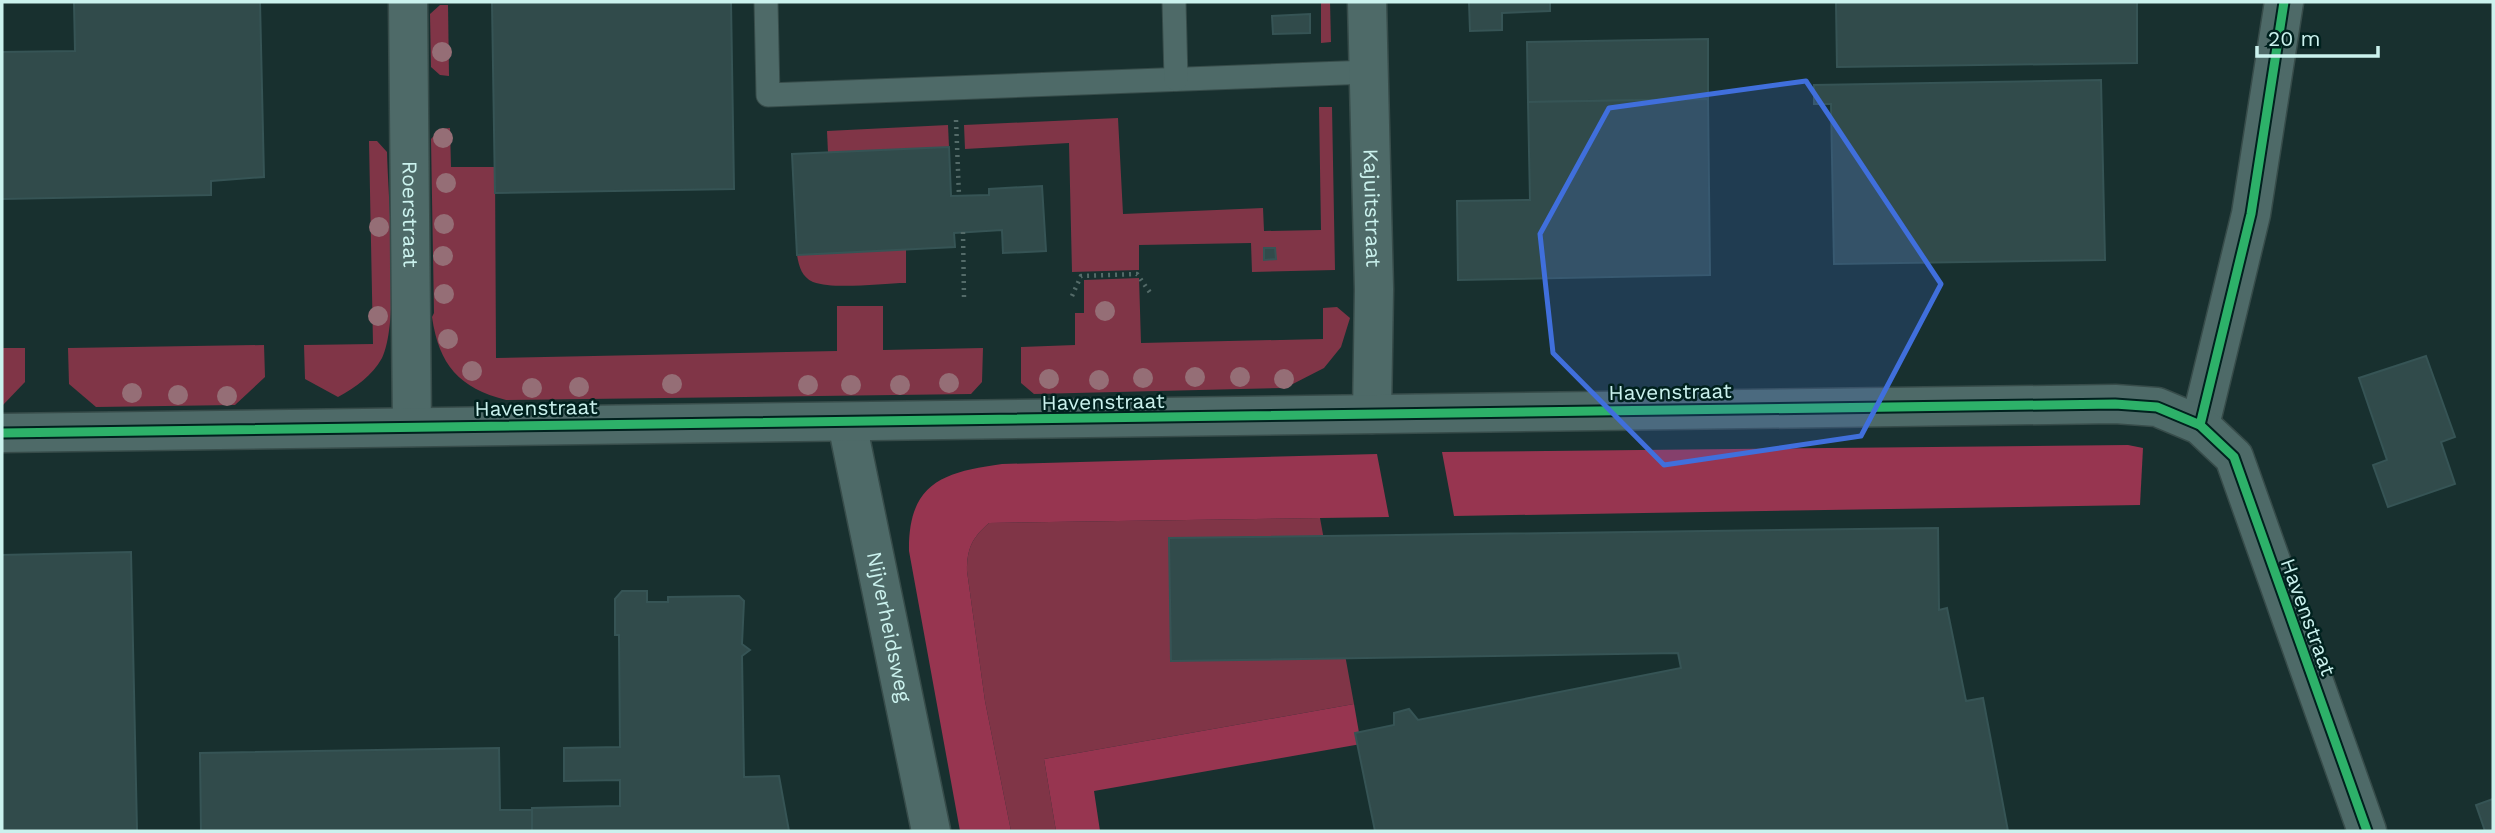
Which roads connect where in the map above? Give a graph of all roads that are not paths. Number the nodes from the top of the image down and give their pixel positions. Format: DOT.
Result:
graph roads {
  1 [pos="408,2"];
  2 [pos="766,2"];
  3 [pos="1174,2"];
  4 [pos="1367,2"];
  5 [pos="2284,2"];
  6 [pos="1369,72"];
  7 [pos="1176,79"];
  8 [pos="1372,414"];
  9 [pos="847,423"];
  10 [pos="2200,425"];
  11 [pos="412,427"];
  12 [pos="2,433"];
  13 [pos="931,831"];
  14 [pos="2367,831"];
  1 -- 11 [label="street, Roerstraat"];
  2 -- 7 [label="lane"];
  3 -- 7 [label="lane"];
  4 -- 6 [label="street, Kajuitstraat"];
  5 -- 10 [label="street"];
  6 -- 7 [label="lane"];
  6 -- 8 [label="street, Kajuitstraat"];
  8 -- 9 [label="street, Havenstraat"];
  8 -- 10 [label="street, Havenstraat"];
  9 -- 11 [label="street, Havenstraat"];
  9 -- 13 [label="street, Nijverheidsweg"];
  10 -- 14 [label="street, Havenstraat"];
  11 -- 12 [label="street, Havenstraat"];
}
